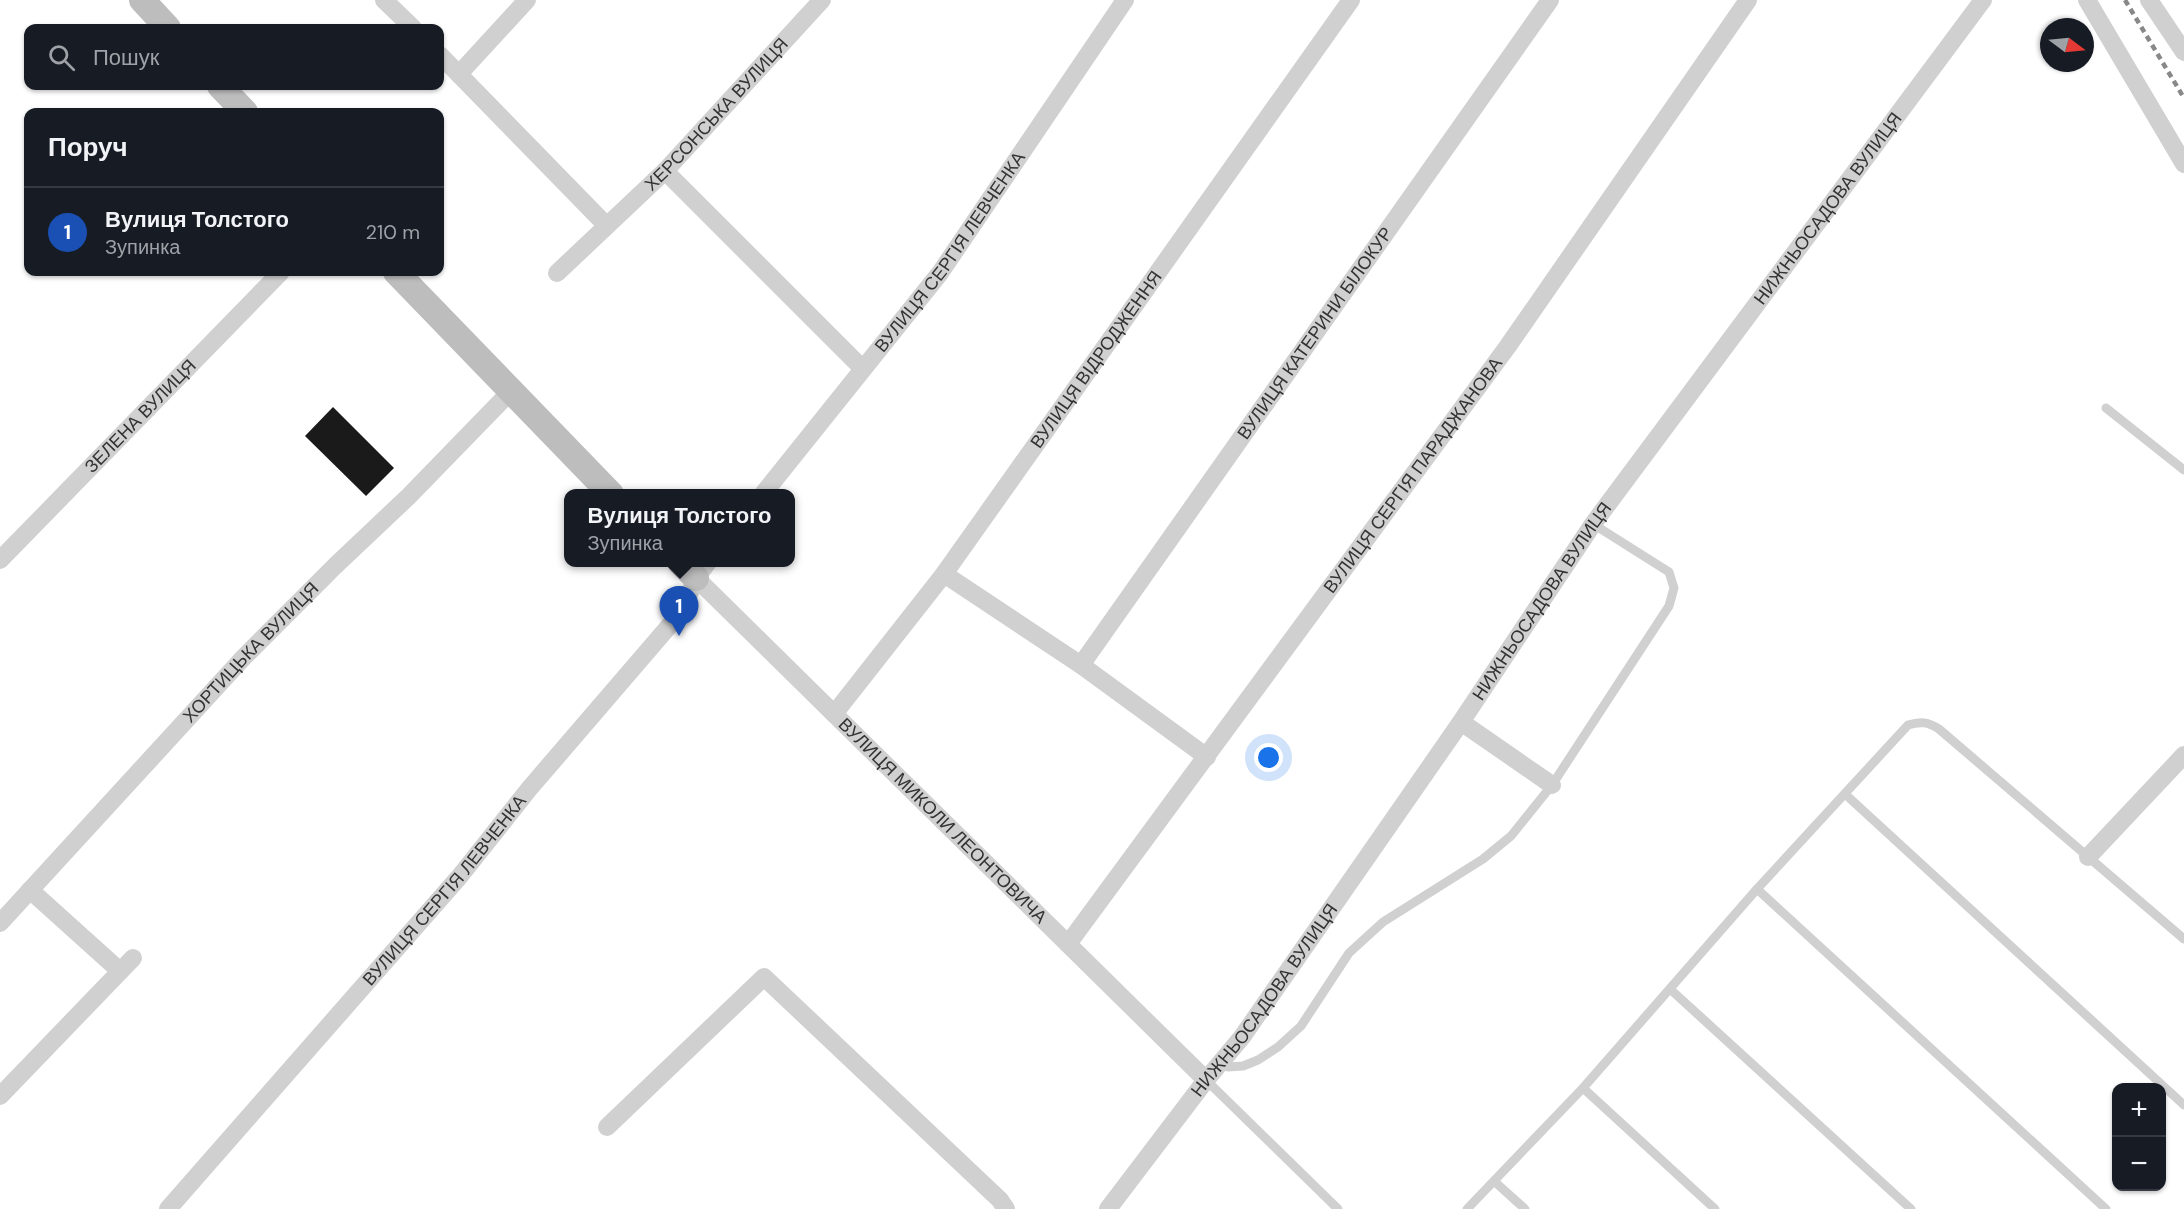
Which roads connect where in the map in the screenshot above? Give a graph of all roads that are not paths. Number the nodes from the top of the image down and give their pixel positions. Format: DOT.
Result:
graph roads {
  1 [pos="142,0"];
  2 [pos="384,0"];
  3 [pos="527,0"];
  4 [pos="822,0"];
  5 [pos="1125,0"];
  6 [pos="1352,0"];
  7 [pos="1550,0"];
  8 [pos="1748,0"];
  9 [pos="1983,0"];
  10 [pos="2087,0"];
  11 [pos="2149,0"];
  12 [pos="164,24"];
  13 [pos="409,24"];
  14 [pos="2184,52"];
  15 [pos="444,59"];
  16 [pos="459,74"];
  17 [pos="224,90"];
  18 [pos="241,108"];
  19 [pos="2184,164"];
  20 [pos="665,171"];
  21 [pos="606,225"];
  22 [pos="557,273"];
  23 [pos="277,276"];
  24 [pos="400,276"];
  25 [pos="863,369"];
  26 [pos="511,391"];
  27 [pos="2106,408"];
  28 [pos="2184,470"];
  29 [pos="607,489"];
  30 [pos="767,489"];
  31 [pos="1593,524"];
  32 [pos="0,561"];
  33 [pos="694,568"];
  34 [pos="944,574"];
  35 [pos="1081,666"];
  36 [pos="834,714"];
  37 [pos="1461,722"];
  38 [pos="2184,755"];
  39 [pos="1207,757"];
  40 [pos="1552,785"];
  41 [pos="1845,794"];
  42 [pos="2088,857"];
  43 [pos="1757,889"];
  44 [pos="30,890"];
  45 [pos="0,923"];
  46 [pos="2184,939"];
  47 [pos="1068,944"];
  48 [pos="133,958"];
  49 [pos="120,971"];
  50 [pos="1670,989"];
  51 [pos="1219,1064"];
  52 [pos="1206,1080"];
  53 [pos="1582,1088"];
  54 [pos="0,1096"];
  55 [pos="2184,1105"];
  56 [pos="607,1127"];
  57 [pos="1495,1182"];
  58 [pos="168,1209"];
  59 [pos="1006,1209"];
  60 [pos="1108,1209"];
  61 [pos="1338,1209"];
  62 [pos="1467,1209"];
  63 [pos="1525,1209"];
  64 [pos="1715,1209"];
  65 [pos="1911,1209"];
  66 [pos="2106,1209"];
  1 -- 12 [label="street"];
  2 -- 13 [label="street"];
  3 -- 16 [label="street"];
  4 -- 20 [label="street, ХЕРСОНСЬКА ВУЛИЦЯ"];
  5 -- 25 [label="street, ВУЛИЦЯ СЕРГІЯ ЛЕВЧЕНКА"];
  6 -- 34 [label="street, ВУЛИЦЯ ВІДРОДЖЕННЯ"];
  7 -- 35 [label="street, ВУЛИЦЯ КАТЕРИНИ БІЛОКУР"];
  8 -- 39 [label="street, ВУЛИЦЯ СЕРГІЯ ПАРАДЖАНОВА"];
  9 -- 31 [label="street, НИЖНЬОСАДОВА ВУЛИЦЯ"];
  10 -- 19 [label="street"];
  11 -- 14 [label="street"];
  15 -- 16 [label="street"];
  16 -- 21 [label="street"];
  17 -- 18 [label="street"];
  20 -- 21 [label="street, ХЕРСОНСЬКА ВУЛИЦЯ"];
  20 -- 25 [label="street"];
  21 -- 22 [label="street, ХЕРСОНСЬКА ВУЛИЦЯ"];
  23 -- 32 [label="street, ЗЕЛЕНА ВУЛИЦЯ"];
  24 -- 26 [label="street"];
  25 -- 30 [label="street, ВУЛИЦЯ СЕРГІЯ ЛЕВЧЕНКА"];
  26 -- 29 [label="street"];
  26 -- 44 [label="street, ХОРТИЦЬКА ВУЛИЦЯ"];
  27 -- 28 [label="lane"];
  31 -- 37 [label="street, НИЖНЬОСАДОВА ВУЛИЦЯ"];
  31 -- 40 [label="lane"];
  33 -- 36 [label="street, ВУЛИЦЯ МИКОЛИ ЛЕОНТОВИЧА"];
  33 -- 58 [label="street, ВУЛИЦЯ СЕРГІЯ ЛЕВЧЕНКА"];
  34 -- 35 [label="street"];
  34 -- 36 [label="street, ВУЛИЦЯ ВІДРОДЖЕННЯ"];
  35 -- 39 [label="street"];
  36 -- 47 [label="street, ВУЛИЦЯ МИКОЛИ ЛЕОНТОВИЧА"];
  37 -- 40 [label="street"];
  37 -- 51 [label="street, НИЖНЬОСАДОВА ВУЛИЦЯ"];
  38 -- 42 [label="street"];
  39 -- 47 [label="street, ВУЛИЦЯ СЕРГІЯ ПАРАДЖАНОВА"];
  40 -- 51 [label="lane"];
  41 -- 42 [label="lane"];
  41 -- 43 [label="lane"];
  41 -- 55 [label="lane"];
  42 -- 46 [label="lane"];
  43 -- 50 [label="lane"];
  43 -- 66 [label="lane"];
  44 -- 45 [label="street, ХОРТИЦЬКА ВУЛИЦЯ"];
  44 -- 49 [label="street"];
  47 -- 52 [label="street, ВУЛИЦЯ МИКОЛИ ЛЕОНТОВИЧА"];
  48 -- 49 [label="street"];
  49 -- 54 [label="street"];
  50 -- 53 [label="lane"];
  50 -- 65 [label="lane"];
  51 -- 52 [label="street, НИЖНЬОСАДОВА ВУЛИЦЯ"];
  52 -- 60 [label="street, НИЖНЬОСАДОВА ВУЛИЦЯ"];
  52 -- 61 [label="lane"];
  53 -- 57 [label="lane"];
  53 -- 64 [label="lane"];
  56 -- 59 [label="street"];
  57 -- 62 [label="lane"];
  57 -- 63 [label="lane"];
}
